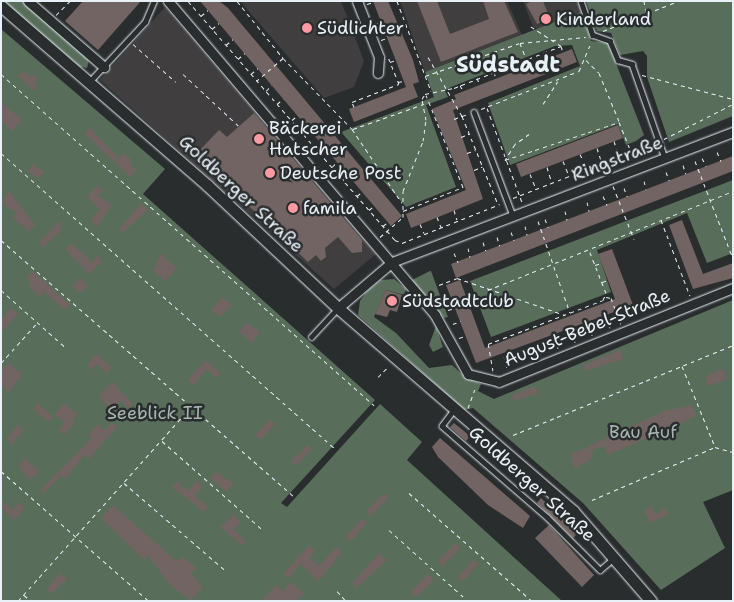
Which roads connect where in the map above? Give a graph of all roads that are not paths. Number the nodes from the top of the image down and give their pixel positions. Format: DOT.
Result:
graph roads {
  1 [pos="28,1"];
  2 [pos="154,1"];
  3 [pos="168,1"];
  4 [pos="357,1"];
  5 [pos="581,1"];
  6 [pos="3,11"];
  7 [pos="104,67"];
  8 [pos="378,73"];
  9 [pos="88,83"];
  10 [pos="474,112"];
  11 [pos="733,132"];
  12 [pos="665,158"];
  13 [pos="513,216"];
  14 [pos="392,262"];
  15 [pos="733,288"];
  16 [pos="338,308"];
  17 [pos="311,337"];
  18 [pos="460,412"];
  19 [pos="615,557"];
  20 [pos="651,601"];
  1 -- 7 [label="street"];
  2 -- 7 [label="lane"];
  3 -- 14 [label="street"];
  4 -- 8 [label="street"];
  5 -- 12 [label="lane"];
  6 -- 9 [label="main road, Goldberger Straße"];
  7 -- 9 [label="lane"];
  9 -- 16 [label="main road, Goldberger Straße"];
  10 -- 13 [label="lane"];
  11 -- 12 [label="street, Ringstraße"];
  12 -- 13 [label="street, Ringstraße"];
  13 -- 14 [label="street, Ringstraße"];
  14 -- 15 [label="street, August-Bebel-Straße"];
  14 -- 16 [label="street, Ringstraße"];
  16 -- 17 [label="lane"];
  16 -- 18 [label="main road, Goldberger Straße"];
  18 -- 19 [label="main road, Goldberger Straße"];
  18 -- 19 [label="lane, Goldberger Straße"];
  19 -- 20 [label="main road, Goldberger Straße"];
}
